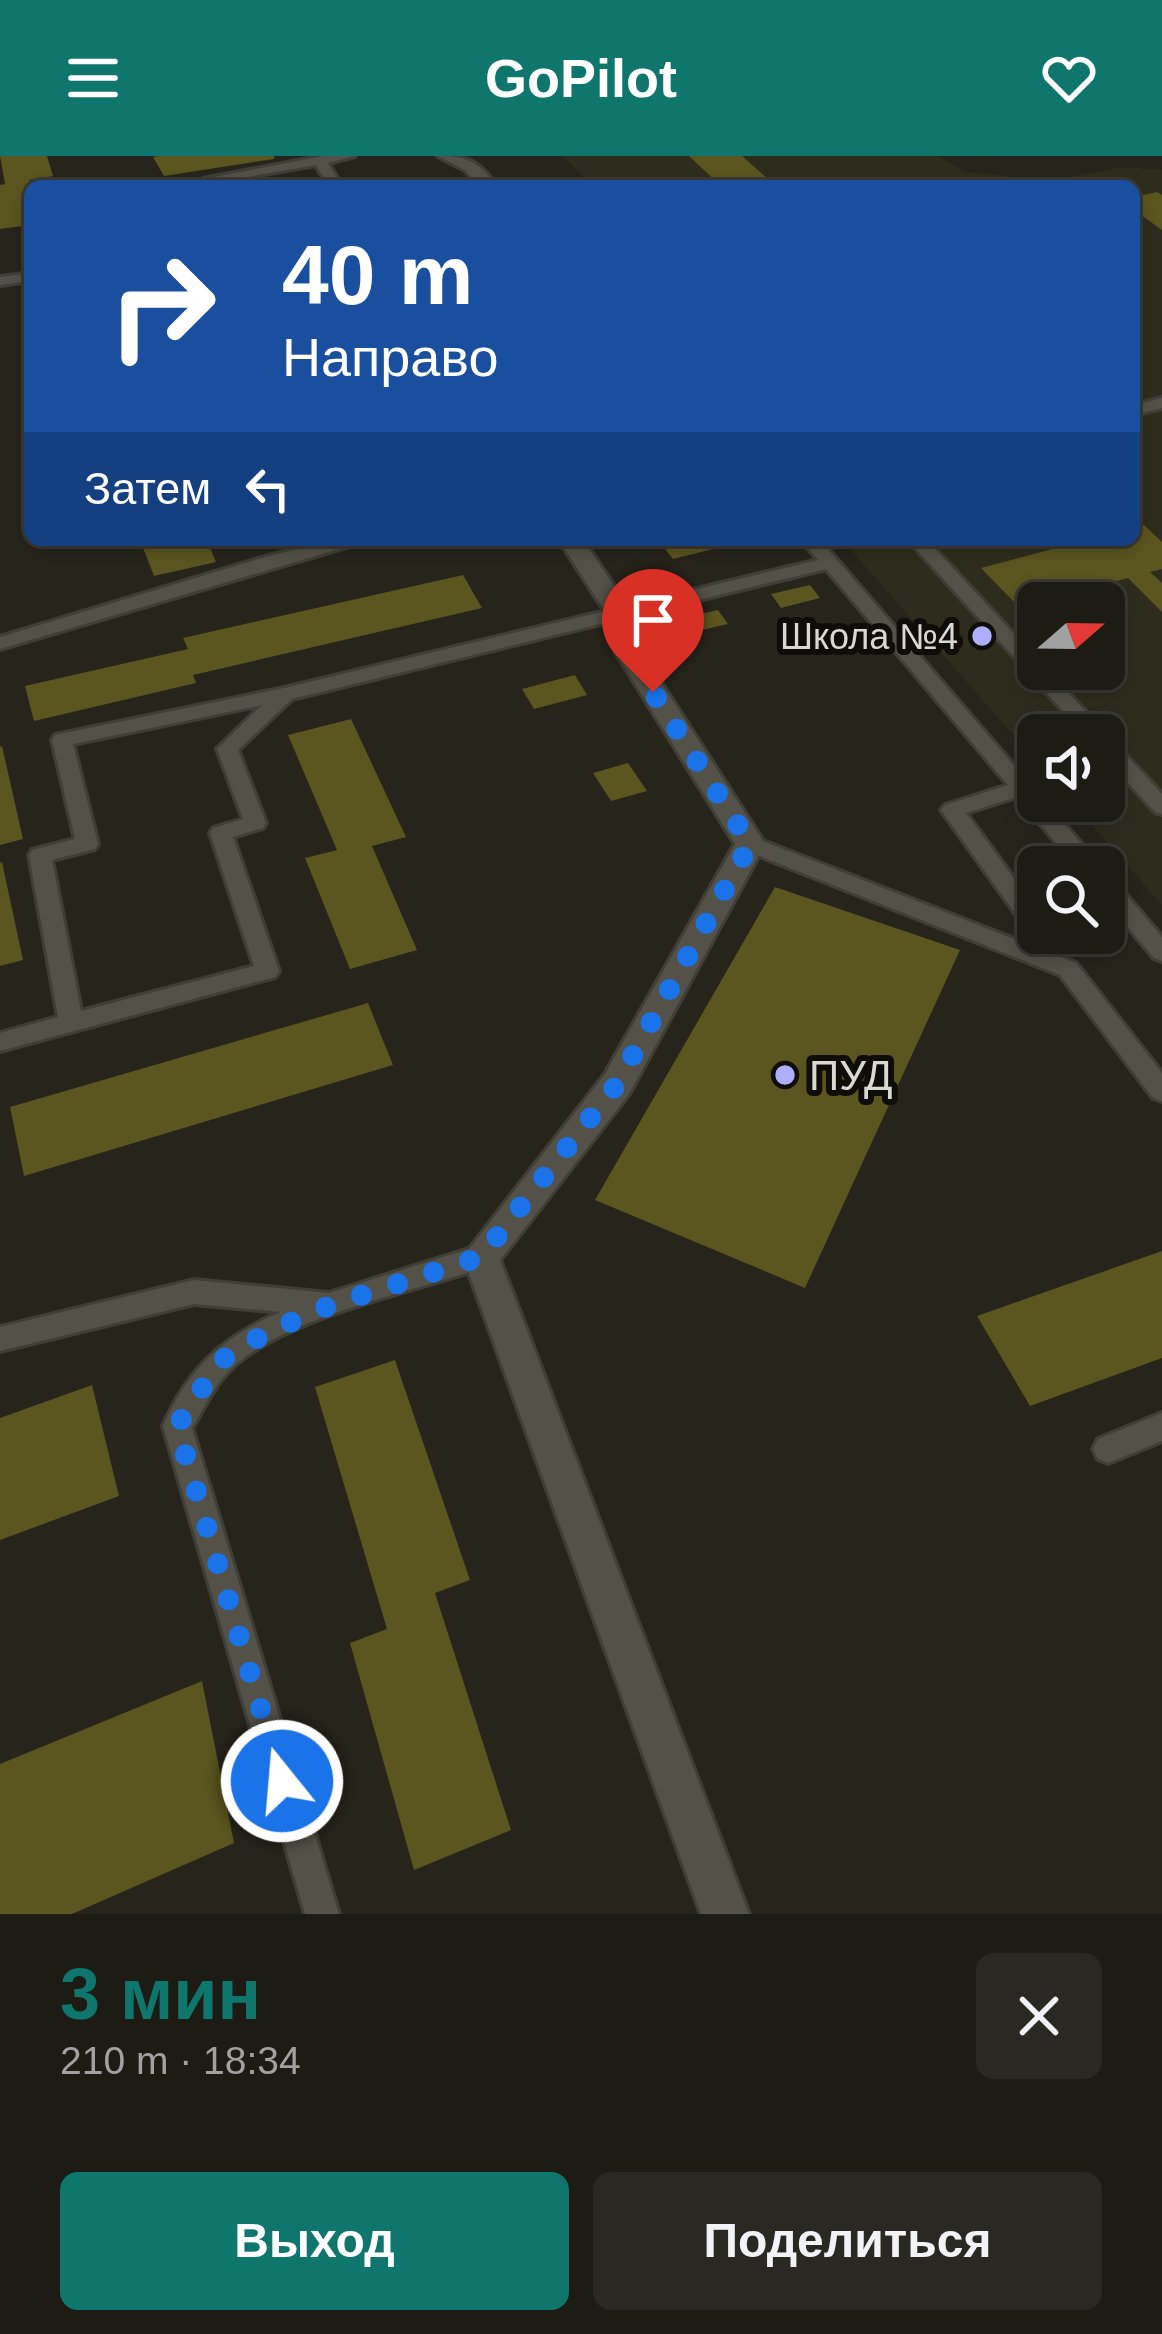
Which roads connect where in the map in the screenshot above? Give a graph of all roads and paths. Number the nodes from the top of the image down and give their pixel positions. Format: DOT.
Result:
graph roads {
  1 [pos="348,156"];
  2 [pos="447,156"];
  3 [pos="320,160"];
  4 [pos="210,180"];
  5 [pos="332,180"];
  6 [pos="483,180"];
  7 [pos="268,546"];
  8 [pos="335,546"];
  9 [pos="576,546"];
  10 [pos="815,546"];
  11 [pos="922,546"];
  12 [pos="274,560"];
  13 [pos="830,563"];
  14 [pos="621,616"];
  15 [pos="0,643"];
  16 [pos="285,694"];
  17 [pos="1077,714"];
  18 [pos="1125,767"];
  19 [pos="1017,782"];
  20 [pos="1017,790"];
  21 [pos="1162,807"];
  22 [pos="1051,822"];
  23 [pos="750,844"];
  24 [pos="1071,846"];
  25 [pos="1017,899"];
  26 [pos="1125,909"];
  27 [pos="1162,952"];
  28 [pos="1057,954"];
  29 [pos="1068,969"];
  30 [pos="71,1023"];
  31 [pos="0,1042"];
  32 [pos="1162,1091"];
  33 [pos="481,1257"];
  34 [pos="331,1305"];
  35 [pos="0,1339"];
  36 [pos="1162,1427"];
  37 [pos="1108,1449"];
  38 [pos="322,1914"];
  39 [pos="725,1914"];
  1 -- 3 [label="lane"];
  2 -- 6 [label="street"];
  3 -- 4 [label="lane"];
  3 -- 5 [label="lane"];
  7 -- 12 [label="lane"];
  8 -- 12 [label="lane"];
  9 -- 14 [label="street"];
  10 -- 13 [label="lane"];
  11 -- 17 [label="lane"];
  12 -- 15 [label="lane"];
  13 -- 14 [label="lane"];
  13 -- 19 [label="lane"];
  14 -- 16 [label="lane"];
  14 -- 23 [label="street"];
  16 -- 30 [label="lane"];
  16 -- 30 [label="lane"];
  18 -- 21 [label="lane"];
  20 -- 25 [label="lane"];
  22 -- 24 [label="lane"];
  23 -- 29 [label="lane"];
  23 -- 33 [label="street"];
  26 -- 27 [label="lane"];
  28 -- 29 [label="lane"];
  29 -- 32 [label="lane"];
  30 -- 31 [label="lane"];
  33 -- 34 [label="lane"];
  33 -- 39 [label="street"];
  34 -- 35 [label="lane"];
  34 -- 38 [label="lane"];
  36 -- 37 [label="lane"];
}
